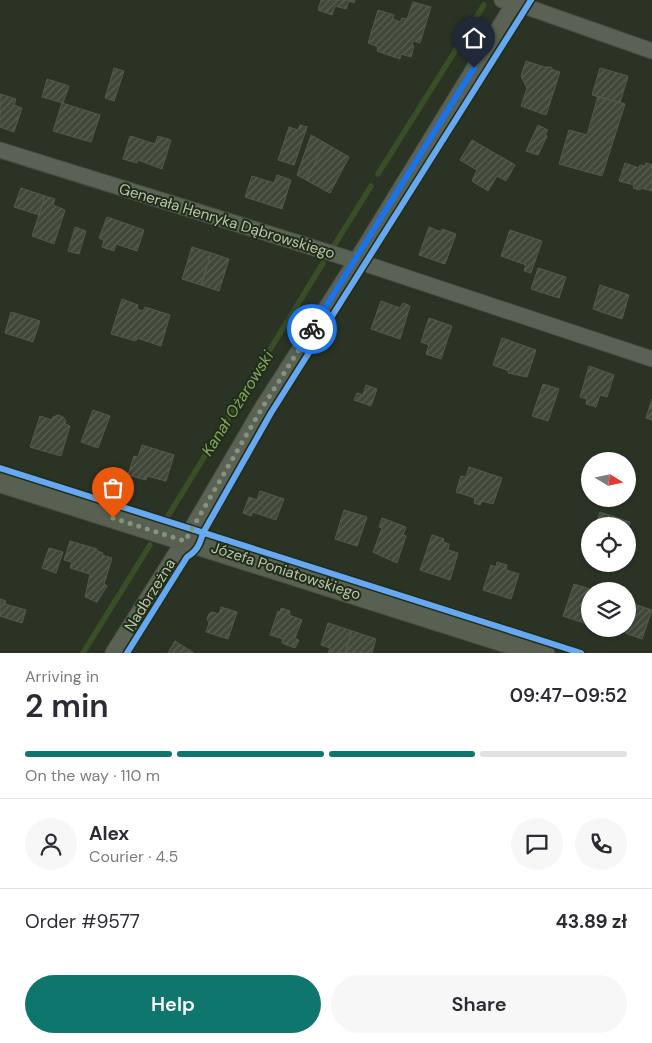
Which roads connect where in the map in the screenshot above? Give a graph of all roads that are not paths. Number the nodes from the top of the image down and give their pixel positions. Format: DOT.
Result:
graph roads {
  1 [pos="511,1"];
  2 [pos="652,51"];
  3 [pos="0,150"];
  4 [pos="356,261"];
  5 [pos="652,359"];
  6 [pos="0,481"];
  7 [pos="185,541"];
  8 [pos="113,653"];
  9 [pos="543,653"];
  1 -- 2 [label="street"];
  1 -- 4 [label="street, Nadbrzeżna"];
  3 -- 4 [label="street, Generała Henryka Dąbrowskiego"];
  4 -- 5 [label="street, Generała Henryka Dąbrowskiego"];
  4 -- 7 [label="street, Nadbrzeżna"];
  6 -- 7 [label="street, Józefa Poniatowskiego"];
  7 -- 8 [label="street, Nadbrzeżna"];
  7 -- 9 [label="street, Józefa Poniatowskiego"];
}
